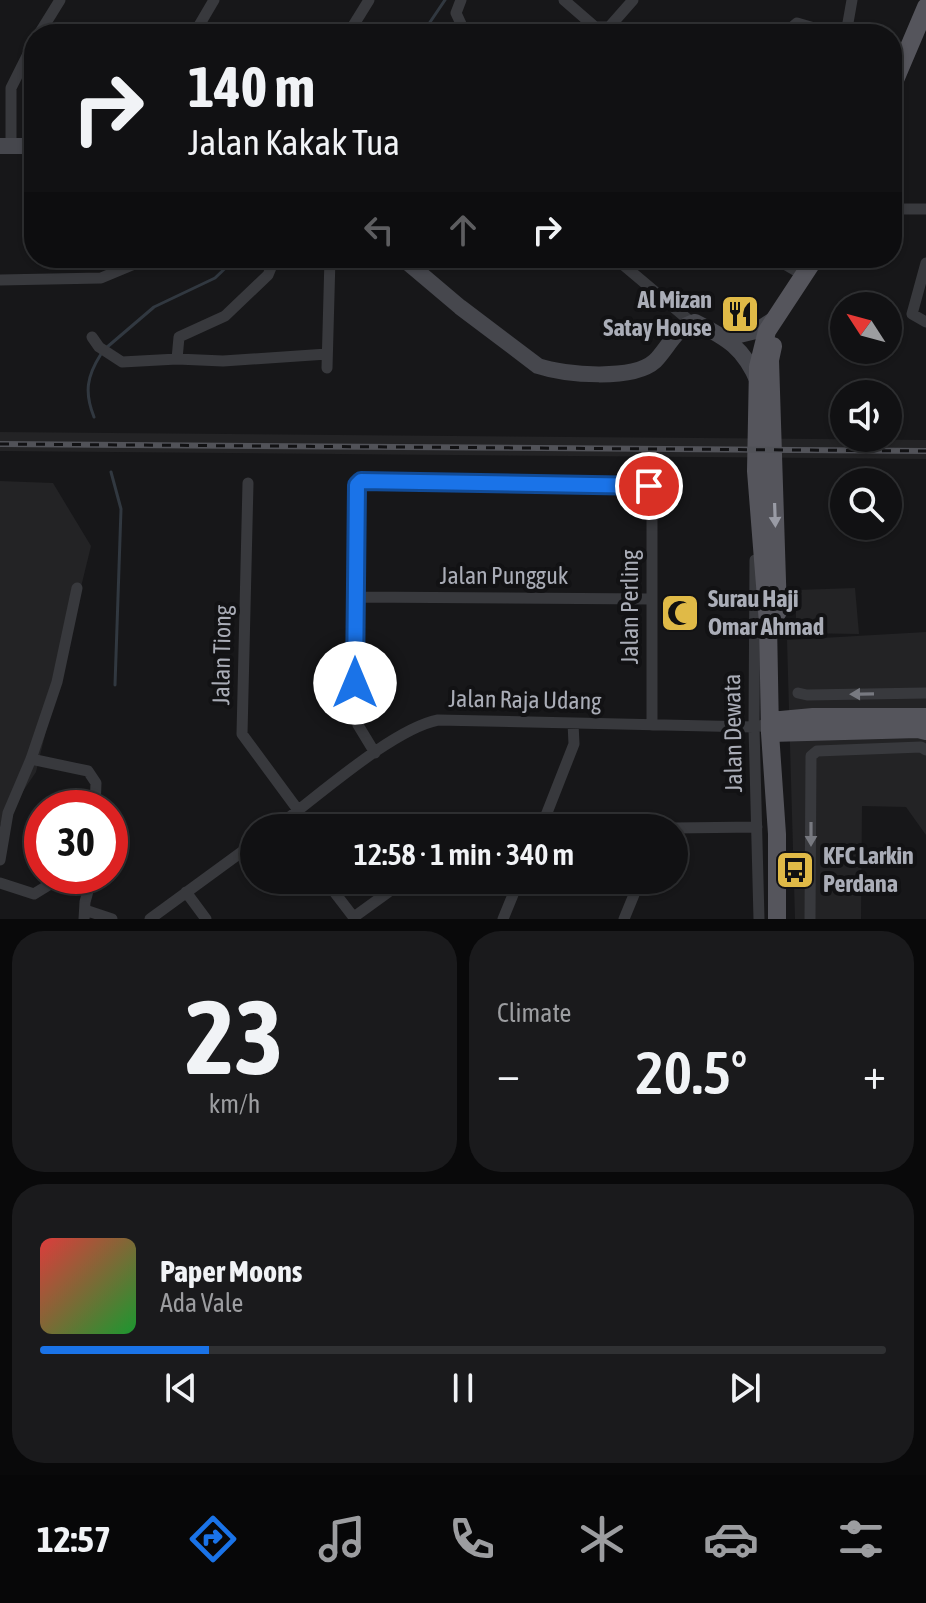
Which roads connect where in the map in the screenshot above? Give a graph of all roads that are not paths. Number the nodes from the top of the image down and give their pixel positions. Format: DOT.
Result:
graph roads {
  1 [pos="60,0"];
  2 [pos="214,0"];
  3 [pos="369,0"];
  4 [pos="461,0"];
  5 [pos="564,0"];
  6 [pos="633,0"];
  7 [pos="852,0"];
  8 [pos="926,7"];
  9 [pos="45,24"];
  10 [pos="200,24"];
  11 [pos="354,24"];
  12 [pos="461,24"];
  13 [pos="592,24"];
  14 [pos="611,24"];
  15 [pos="848,24"];
  16 [pos="902,50"];
  17 [pos="24,62"];
  18 [pos="5,146"];
  19 [pos="902,209"];
  20 [pos="926,209"];
  21 [pos="926,263"];
  22 [pos="125,268"];
  23 [pos="271,268"];
  24 [pos="330,268"];
  25 [pos="414,268"];
  26 [pos="627,268"];
  27 [pos="791,268"];
  28 [pos="809,268"];
  29 [pos="819,268"];
  30 [pos="805,276"];
  31 [pos="0,280"];
  32 [pos="776,318"];
  33 [pos="926,321"];
  34 [pos="691,322"];
  35 [pos="92,337"];
  36 [pos="727,338"];
  37 [pos="327,354"];
  38 [pos="177,359"];
  39 [pos="327,368"];
  40 [pos="764,391"];
  41 [pos="765,471"];
  42 [pos="248,483"];
  43 [pos="77,588"];
  44 [pos="356,597"];
  45 [pos="651,599"];
  46 [pos="798,693"];
  47 [pos="922,693"];
  48 [pos="573,723"];
  49 [pos="652,725"];
  50 [pos="769,727"];
  51 [pos="920,732"];
  52 [pos="375,753"];
  53 [pos="31,759"];
  54 [pos="96,790"];
  55 [pos="298,810"];
  56 [pos="294,814"];
  57 [pos="546,814"];
  58 [pos="757,827"];
  59 [pos="688,828"];
  60 [pos="240,853"];
  61 [pos="0,860"];
  62 [pos="0,883"];
  63 [pos="24,891"];
  64 [pos="186,892"];
  65 [pos="89,894"];
  66 [pos="336,894"];
  67 [pos="387,894"];
  68 [pos="513,894"];
  69 [pos="634,894"];
  70 [pos="85,914"];
  71 [pos="355,918"];
  72 [pos="112,919"];
  73 [pos="150,919"];
  74 [pos="206,919"];
  75 [pos="503,919"];
  76 [pos="624,919"];
  77 [pos="759,919"];
  78 [pos="777,919"];
  79 [pos="788,919"];
  80 [pos="810,919"];
  1 -- 9 [label="street"];
  2 -- 10 [label="street"];
  3 -- 11 [label="street"];
  4 -- 12 [label="street"];
  5 -- 13 [label="street"];
  6 -- 14 [label="street"];
  7 -- 15 [label="street"];
  8 -- 16 [label="main road"];
  17 -- 18 [label="street"];
  19 -- 20 [label="street"];
  21 -- 33 [label="street"];
  22 -- 31 [label="street"];
  23 -- 38 [label="street"];
  24 -- 37 [label="street"];
  25 -- 34 [label="street"];
  26 -- 34 [label="street"];
  27 -- 30 [label="street"];
  28 -- 30 [label="main road"];
  29 -- 40 [label="main road"];
  30 -- 32 [label="main road"];
  32 -- 36 [label="street"];
  32 -- 40 [label="main road"];
  34 -- 36 [label="street"];
  35 -- 38 [label="street"];
  36 -- 40 [label="street"];
  37 -- 38 [label="street"];
  37 -- 39 [label="street"];
  40 -- 41 [label="main road"];
  41 -- 50 [label="main road, one-way"];
  41 -- 50 [label="main road"];
  42 -- 55 [label="street, Jalan Tiong"];
  43 -- 53 [label="street"];
  44 -- 45 [label="street, Jalan Pungguk"];
  44 -- 45 [label="street, Jalan Perling"];
  44 -- 52 [label="street"];
  45 -- 49 [label="street, Jalan Perling"];
  47 -- 46 [label="street, one-way"];
  47 -- 51 [label="street"];
  48 -- 49 [label="street, Jalan Raja Udang"];
  48 -- 52 [label="street, Jalan Raja Udang"];
  48 -- 57 [label="street"];
  49 -- 50 [label="street, Jalan Raja Udang"];
  50 -- 51 [label="main road"];
  50 -- 58 [label="street, Jalan Dewata"];
  50 -- 78 [label="main road"];
  50 -- 79 [label="main road"];
  51 -- 80 [label="street, one-way"];
  52 -- 55 [label="street, Jalan Raja Udang"];
  53 -- 54 [label="street"];
  53 -- 61 [label="street"];
  55 -- 56 [label="street, Jalan Raja Udang"];
  58 -- 59 [label="street"];
  58 -- 77 [label="street, Jalan Dewata"];
  60 -- 64 [label="street"];
  62 -- 63 [label="street"];
  64 -- 73 [label="street"];
  64 -- 74 [label="street"];
  65 -- 70 [label="street"];
  66 -- 71 [label="street"];
  67 -- 71 [label="street"];
  68 -- 75 [label="street"];
  69 -- 76 [label="street"];
  70 -- 72 [label="street"];
}
